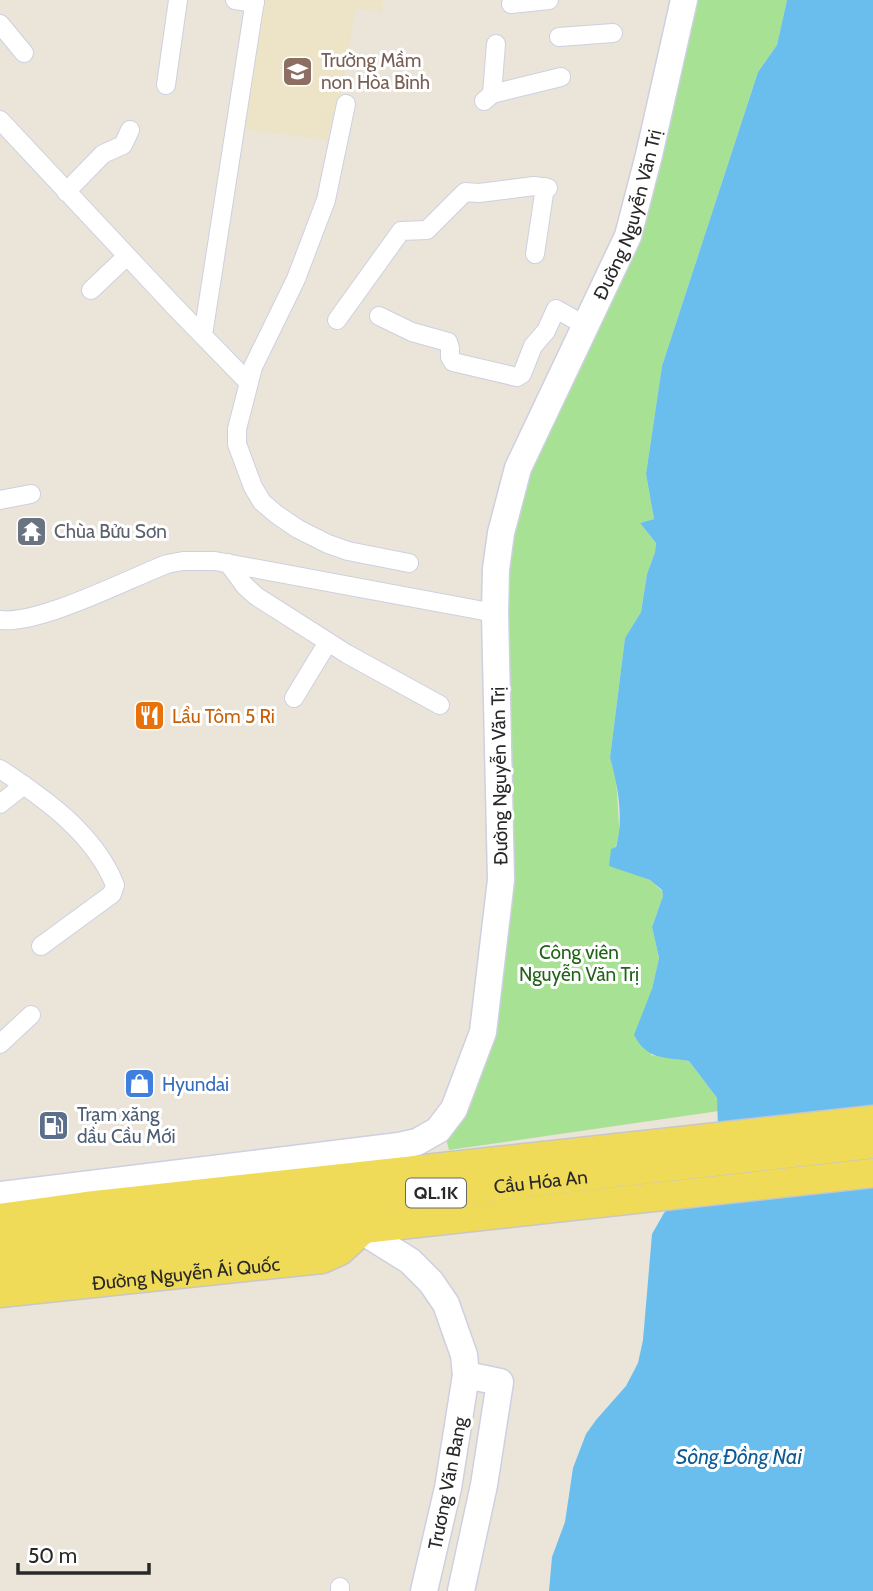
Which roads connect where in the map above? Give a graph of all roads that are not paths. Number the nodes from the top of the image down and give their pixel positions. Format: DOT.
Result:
graph roads {
  1 [pos="178,0"];
  2 [pos="235,0"];
  3 [pos="549,0"];
  4 [pos="684,0"];
  5 [pos="255,1"];
  6 [pos="510,4"];
  7 [pos="0,24"];
  8 [pos="613,33"];
  9 [pos="559,37"];
  10 [pos="496,44"];
  11 [pos="24,53"];
  12 [pos="561,77"];
  13 [pos="166,85"];
  14 [pos="346,104"];
  15 [pos="0,120"];
  16 [pos="130,130"];
  17 [pos="66,192"];
  18 [pos="535,254"];
  19 [pos="127,256"];
  20 [pos="91,290"];
  21 [pos="379,316"];
  22 [pos="337,320"];
  23 [pos="586,326"];
  24 [pos="204,335"];
  25 [pos="248,382"];
  26 [pos="31,494"];
  27 [pos="0,500"];
  28 [pos="228,563"];
  29 [pos="409,563"];
  30 [pos="495,613"];
  31 [pos="0,620"];
  32 [pos="328,642"];
  33 [pos="294,698"];
  34 [pos="440,705"];
  35 [pos="8,778"];
  36 [pos="0,804"];
  37 [pos="41,946"];
  38 [pos="31,1015"];
  39 [pos="0,1044"];
  40 [pos="873,1120"];
  41 [pos="873,1144"];
  42 [pos="873,1172"];
  43 [pos="0,1195"];
  44 [pos="0,1218"];
  45 [pos="367,1230"];
  46 [pos="0,1242"];
  47 [pos="0,1269"];
  48 [pos="0,1293"];
  49 [pos="466,1375"];
  50 [pos="424,1591"];
  51 [pos="461,1591"];
  1 -- 13 [label="street"];
  2 -- 5 [label="street"];
  3 -- 6 [label="street"];
  4 -- 23 [label="street, Đường Nguyễn Văn Trị"];
  5 -- 24 [label="street"];
  7 -- 11 [label="street"];
  8 -- 9 [label="street"];
  10 -- 12 [label="street"];
  14 -- 25 [label="street"];
  15 -- 17 [label="street"];
  16 -- 17 [label="street"];
  17 -- 19 [label="street"];
  18 -- 22 [label="street"];
  19 -- 20 [label="street"];
  19 -- 24 [label="street"];
  21 -- 23 [label="street"];
  23 -- 30 [label="street, Đường Nguyễn Văn Trị"];
  24 -- 25 [label="street"];
  25 -- 29 [label="street"];
  26 -- 27 [label="street"];
  28 -- 30 [label="street"];
  28 -- 31 [label="street"];
  28 -- 32 [label="street"];
  30 -- 43 [label="street, Đường Nguyễn Văn Trị"];
  32 -- 33 [label="street"];
  32 -- 34 [label="street"];
  35 -- 36 [label="street"];
  35 -- 37 [label="street"];
  38 -- 39 [label="street"];
  40 -- 44 [label="main road, Cầu Hóa An / QL.1K"];
  41 -- 46 [label="main road, Cầu Hóa An / QL.1K"];
  42 -- 45 [label="main road, Cầu Hóa An / QL.1K"];
  45 -- 47 [label="main road, Đường Nguyễn Ái Quốc / QL.1K"];
  45 -- 48 [label="main road, Đường Nguyễn Ái Quốc"];
  45 -- 49 [label="street"];
  49 -- 50 [label="street, Trương Văn Bang"];
  49 -- 51 [label="street"];
}
